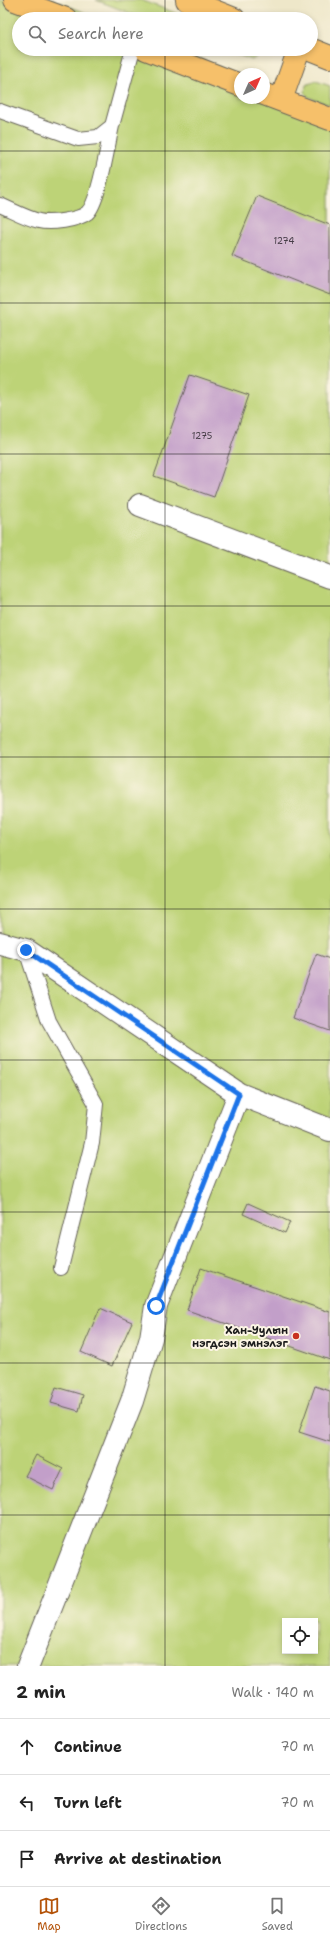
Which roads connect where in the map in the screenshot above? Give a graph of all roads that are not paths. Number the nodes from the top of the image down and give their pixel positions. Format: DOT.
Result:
graph roads {
  1 [pos="15,0"];
  2 [pos="187,0"];
  3 [pos="47,12"];
  4 [pos="217,12"];
  5 [pos="318,52"];
  6 [pos="131,56"];
  7 [pos="164,56"];
  8 [pos="295,56"];
  9 [pos="330,57"];
  10 [pos="234,83"];
  11 [pos="272,97"];
  12 [pos="0,111"];
  13 [pos="330,119"];
  14 [pos="112,126"];
  15 [pos="0,205"];
  16 [pos="140,505"];
  17 [pos="330,577"];
  18 [pos="0,942"];
  19 [pos="26,950"];
  20 [pos="239,1094"];
  21 [pos="330,1130"];
  22 [pos="61,1268"];
  23 [pos="28,1666"];
  1 -- 3 [label="highway"];
  2 -- 4 [label="highway"];
  5 -- 9 [label="highway"];
  6 -- 14 [label="lane"];
  7 -- 10 [label="highway"];
  8 -- 11 [label="highway"];
  11 -- 13 [label="highway"];
  12 -- 14 [label="lane"];
  14 -- 15 [label="lane"];
  16 -- 17 [label="street"];
  18 -- 19 [label="street"];
  19 -- 20 [label="street"];
  19 -- 22 [label="lane"];
  20 -- 21 [label="street"];
  20 -- 23 [label="street"];
}
